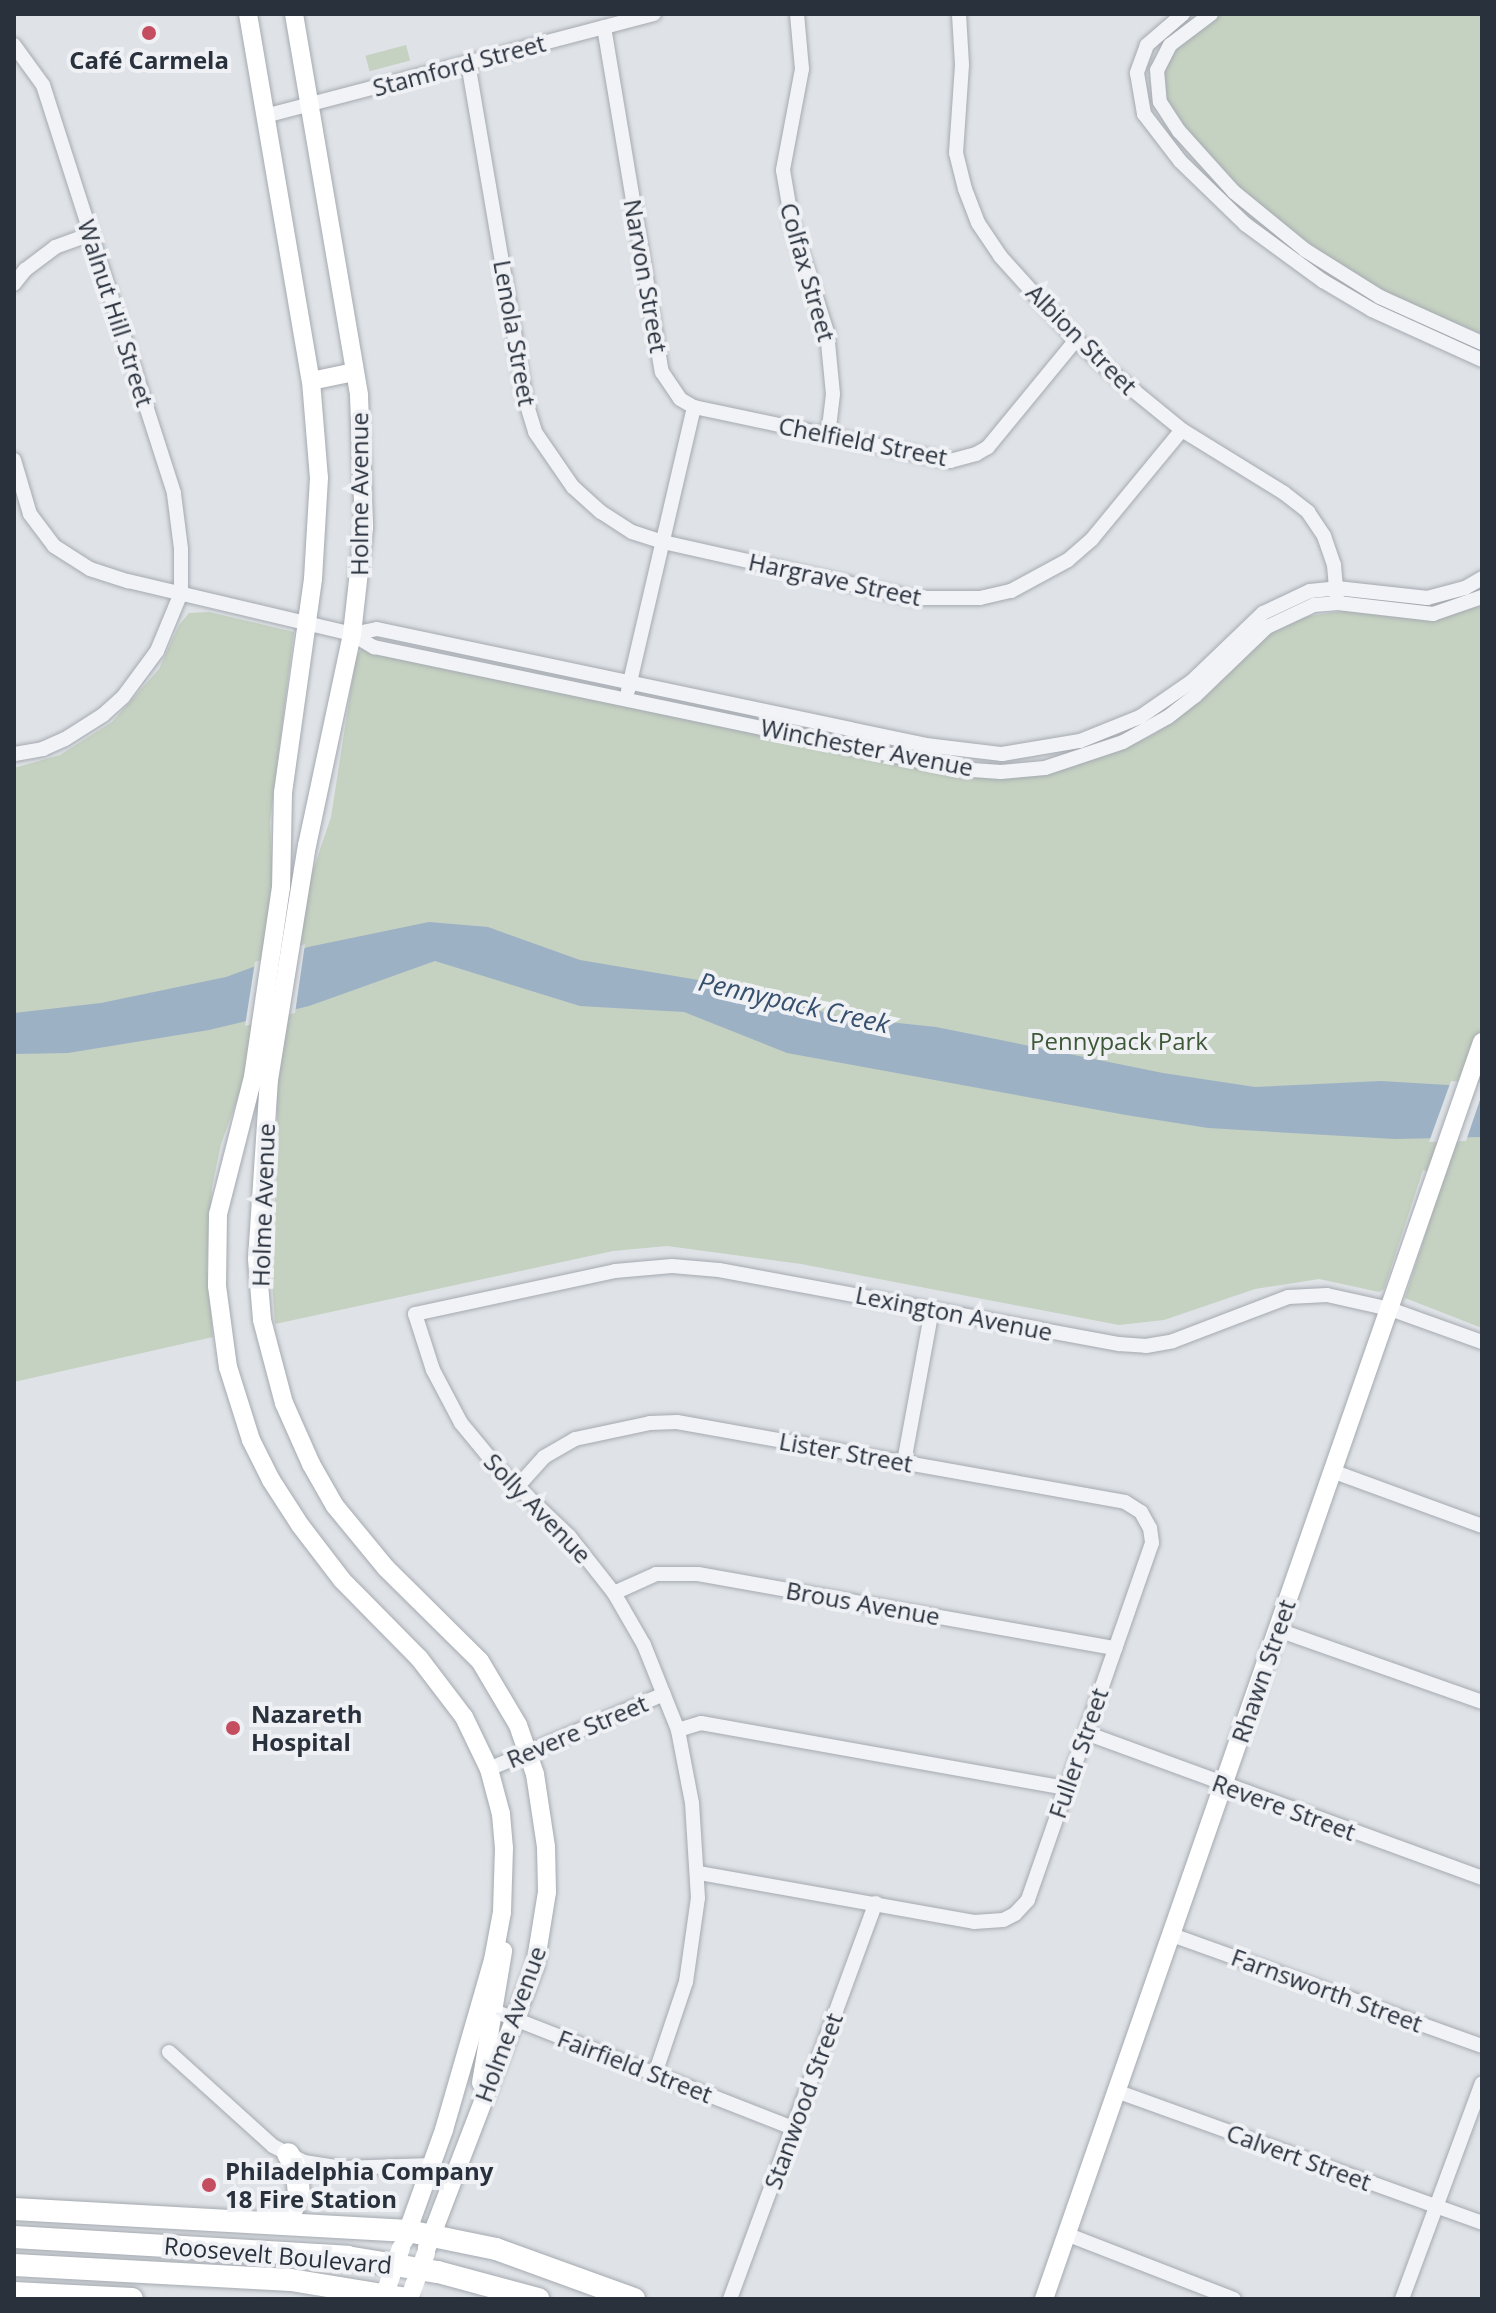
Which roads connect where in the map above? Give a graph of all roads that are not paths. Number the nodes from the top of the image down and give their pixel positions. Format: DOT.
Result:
graph roads {
  1 [pos="248,14"];
  2 [pos="294,14"];
  3 [pos="654,14"];
  4 [pos="797,14"];
  5 [pos="959,14"];
  6 [pos="1183,14"];
  7 [pos="1211,14"];
  8 [pos="604,27"];
  9 [pos="14,45"];
  10 [pos="468,63"];
  11 [pos="310,105"];
  12 [pos="1163,108"];
  13 [pos="265,116"];
  14 [pos="1145,116"];
  15 [pos="90,234"];
  16 [pos="14,284"];
  17 [pos="1380,297"];
  18 [pos="1372,310"];
  19 [pos="1076,340"];
  20 [pos="1482,343"];
  21 [pos="1482,360"];
  22 [pos="354,372"];
  23 [pos="311,381"];
  24 [pos="694,407"];
  25 [pos="1182,430"];
  26 [pos="828,436"];
  27 [pos="14,460"];
  28 [pos="663,542"];
  29 [pos="1482,578"];
  30 [pos="181,593"];
  31 [pos="1337,596"];
  32 [pos="1482,597"];
  33 [pos="308,625"];
  34 [pos="352,634"];
  35 [pos="628,691"];
  36 [pos="1148,721"];
  37 [pos="886,737"];
  38 [pos="884,753"];
  39 [pos="14,754"];
  40 [pos="286,912"];
  41 [pos="1482,1042"];
  42 [pos="261,1078"];
  43 [pos="932,1309"];
  44 [pos="1390,1309"];
  45 [pos="415,1314"];
  46 [pos="1482,1342"];
  47 [pos="904,1462"];
  48 [pos="1332,1471"];
  49 [pos="518,1486"];
  50 [pos="1482,1526"];
  51 [pos="1147,1558"];
  52 [pos="614,1593"];
  53 [pos="1278,1630"];
  54 [pos="1115,1648"];
  55 [pos="664,1694"];
  56 [pos="1482,1702"];
  57 [pos="678,1730"];
  58 [pos="1086,1733"];
  59 [pos="529,1751"];
  60 [pos="489,1769"];
  61 [pos="1223,1785"];
  62 [pos="1066,1788"];
  63 [pos="698,1873"];
  64 [pos="1482,1878"];
  65 [pos="876,1903"];
  66 [pos="1172,1935"];
  67 [pos="486,2008"];
  68 [pos="516,2020"];
  69 [pos="1482,2046"];
  70 [pos="169,2052"];
  71 [pos="655,2074"];
  72 [pos="1482,2083"];
  73 [pos="1116,2091"];
  74 [pos="474,2121"];
  75 [pos="792,2128"];
  76 [pos="288,2154"];
  77 [pos="432,2165"];
  78 [pos="1436,2207"];
  79 [pos="14,2209"];
  80 [pos="268,2222"];
  81 [pos="1482,2223"];
  82 [pos="1066,2234"];
  83 [pos="14,2237"];
  84 [pos="405,2239"];
  85 [pos="429,2244"];
  86 [pos="14,2265"];
  87 [pos="14,2293"];
  88 [pos="132,2299"];
  89 [pos="383,2299"];
  90 [pos="408,2299"];
  91 [pos="538,2299"];
  92 [pos="634,2299"];
  93 [pos="730,2299"];
  94 [pos="1044,2299"];
  95 [pos="1234,2299"];
  96 [pos="1402,2299"];
  1 -- 13 [label="main road, Holme Avenue"];
  2 -- 11 [label="main road, Holme Avenue"];
  3 -- 8 [label="street, Stamford Street"];
  4 -- 26 [label="street, Colfax Street"];
  5 -- 19 [label="street, Albion Street"];
  6 -- 14 [label="street"];
  7 -- 12 [label="street"];
  8 -- 10 [label="street, Stamford Street"];
  8 -- 24 [label="street, Narvon Street"];
  9 -- 15 [label="street, Walnut Hill Street"];
  10 -- 11 [label="street, Stamford Street"];
  10 -- 28 [label="street, Lenola Street"];
  11 -- 13 [label="street, Stamford Street"];
  11 -- 22 [label="main road, Holme Avenue"];
  12 -- 14 [label="street"];
  12 -- 17 [label="street"];
  13 -- 23 [label="main road, Holme Avenue"];
  14 -- 18 [label="street"];
  15 -- 16 [label="street"];
  15 -- 30 [label="street, Walnut Hill Street"];
  17 -- 18 [label="street"];
  17 -- 20 [label="street"];
  18 -- 21 [label="street"];
  19 -- 25 [label="street, Albion Street"];
  19 -- 26 [label="street, Chelfield Street"];
  22 -- 23 [label="main road"];
  22 -- 34 [label="main road, Holme Avenue"];
  23 -- 33 [label="main road, Holme Avenue"];
  24 -- 26 [label="street, Chelfield Street"];
  24 -- 28 [label="street"];
  25 -- 28 [label="street, Hargrave Street"];
  25 -- 31 [label="street, Albion Street"];
  27 -- 30 [label="street, Winchester Avenue"];
  28 -- 35 [label="street"];
  29 -- 31 [label="street, Winchester Avenue"];
  30 -- 33 [label="street, Winchester Avenue"];
  30 -- 39 [label="street"];
  31 -- 32 [label="street, Winchester Avenue"];
  31 -- 36 [label="street, Winchester Avenue"];
  33 -- 34 [label="street, Winchester Avenue"];
  33 -- 40 [label="main road, Holme Avenue"];
  34 -- 35 [label="street, Winchester Avenue"];
  34 -- 40 [label="main road, Holme Avenue"];
  35 -- 37 [label="street, Winchester Avenue"];
  35 -- 38 [label="street, Winchester Avenue"];
  36 -- 37 [label="street, Winchester Avenue"];
  36 -- 38 [label="street, Winchester Avenue"];
  37 -- 38 [label="street"];
  40 -- 42 [label="main road, Holme Avenue"];
  41 -- 44 [label="main road, Rhawn Street"];
  42 -- 59 [label="main road, Holme Avenue"];
  42 -- 60 [label="main road, Holme Avenue"];
  43 -- 44 [label="street, Lexington Avenue"];
  43 -- 45 [label="street, Lexington Avenue"];
  43 -- 47 [label="street"];
  44 -- 46 [label="street, Lexington Avenue"];
  44 -- 48 [label="main road, Rhawn Street"];
  45 -- 49 [label="street, Solly Avenue"];
  47 -- 49 [label="street, Lister Street"];
  47 -- 51 [label="street, Lister Street"];
  48 -- 50 [label="street"];
  48 -- 53 [label="main road, Rhawn Street"];
  49 -- 52 [label="street, Solly Avenue"];
  51 -- 54 [label="street, Fuller Street"];
  52 -- 54 [label="street, Brous Avenue"];
  52 -- 55 [label="street, Solly Avenue"];
  53 -- 56 [label="street"];
  53 -- 61 [label="main road, Rhawn Street"];
  54 -- 58 [label="street, Fuller Street"];
  55 -- 57 [label="street, Solly Avenue"];
  55 -- 59 [label="street, Revere Street"];
  57 -- 62 [label="street, Revere Street"];
  57 -- 63 [label="street, Solly Avenue"];
  58 -- 61 [label="street, Revere Street"];
  58 -- 62 [label="street, Fuller Street"];
  59 -- 60 [label="street, Revere Street"];
  59 -- 68 [label="main road, Holme Avenue"];
  60 -- 67 [label="main road, Holme Avenue"];
  61 -- 64 [label="street, Revere Street"];
  61 -- 66 [label="main road, Rhawn Street"];
  62 -- 65 [label="street, Fuller Street"];
  63 -- 65 [label="street"];
  63 -- 71 [label="street, Solly Avenue"];
  65 -- 75 [label="street, Stanwood Street"];
  66 -- 69 [label="street, Farnsworth Street"];
  66 -- 73 [label="main road, Rhawn Street"];
  67 -- 68 [label="street, Fairfield Street"];
  67 -- 74 [label="main road"];
  67 -- 77 [label="main road, Holme Avenue"];
  68 -- 71 [label="street, Fairfield Street"];
  68 -- 74 [label="main road, Holme Avenue"];
  70 -- 76 [label="street"];
  71 -- 75 [label="street, Fairfield Street"];
  72 -- 78 [label="street"];
  73 -- 78 [label="street, Calvert Street"];
  73 -- 82 [label="main road, Rhawn Street"];
  74 -- 85 [label="main road, Holme Avenue"];
  75 -- 93 [label="street, Stanwood Street"];
  76 -- 77 [label="street"];
  76 -- 80 [label="highway"];
  77 -- 84 [label="main road, Holme Avenue"];
  78 -- 81 [label="street, Calvert Street"];
  78 -- 96 [label="street"];
  79 -- 80 [label="highway, Roosevelt Boulevard"];
  80 -- 84 [label="highway, Roosevelt Boulevard"];
  82 -- 94 [label="main road, Rhawn Street"];
  82 -- 95 [label="street"];
  83 -- 91 [label="highway, Roosevelt Boulevard"];
  84 -- 85 [label="highway, Roosevelt Boulevard"];
  84 -- 89 [label="main road, Holme Avenue, bridge"];
  85 -- 90 [label="main road, Holme Avenue, bridge"];
  85 -- 92 [label="highway, Roosevelt Boulevard"];
  86 -- 90 [label="highway, Roosevelt Boulevard"];
  87 -- 88 [label="highway"];
}
